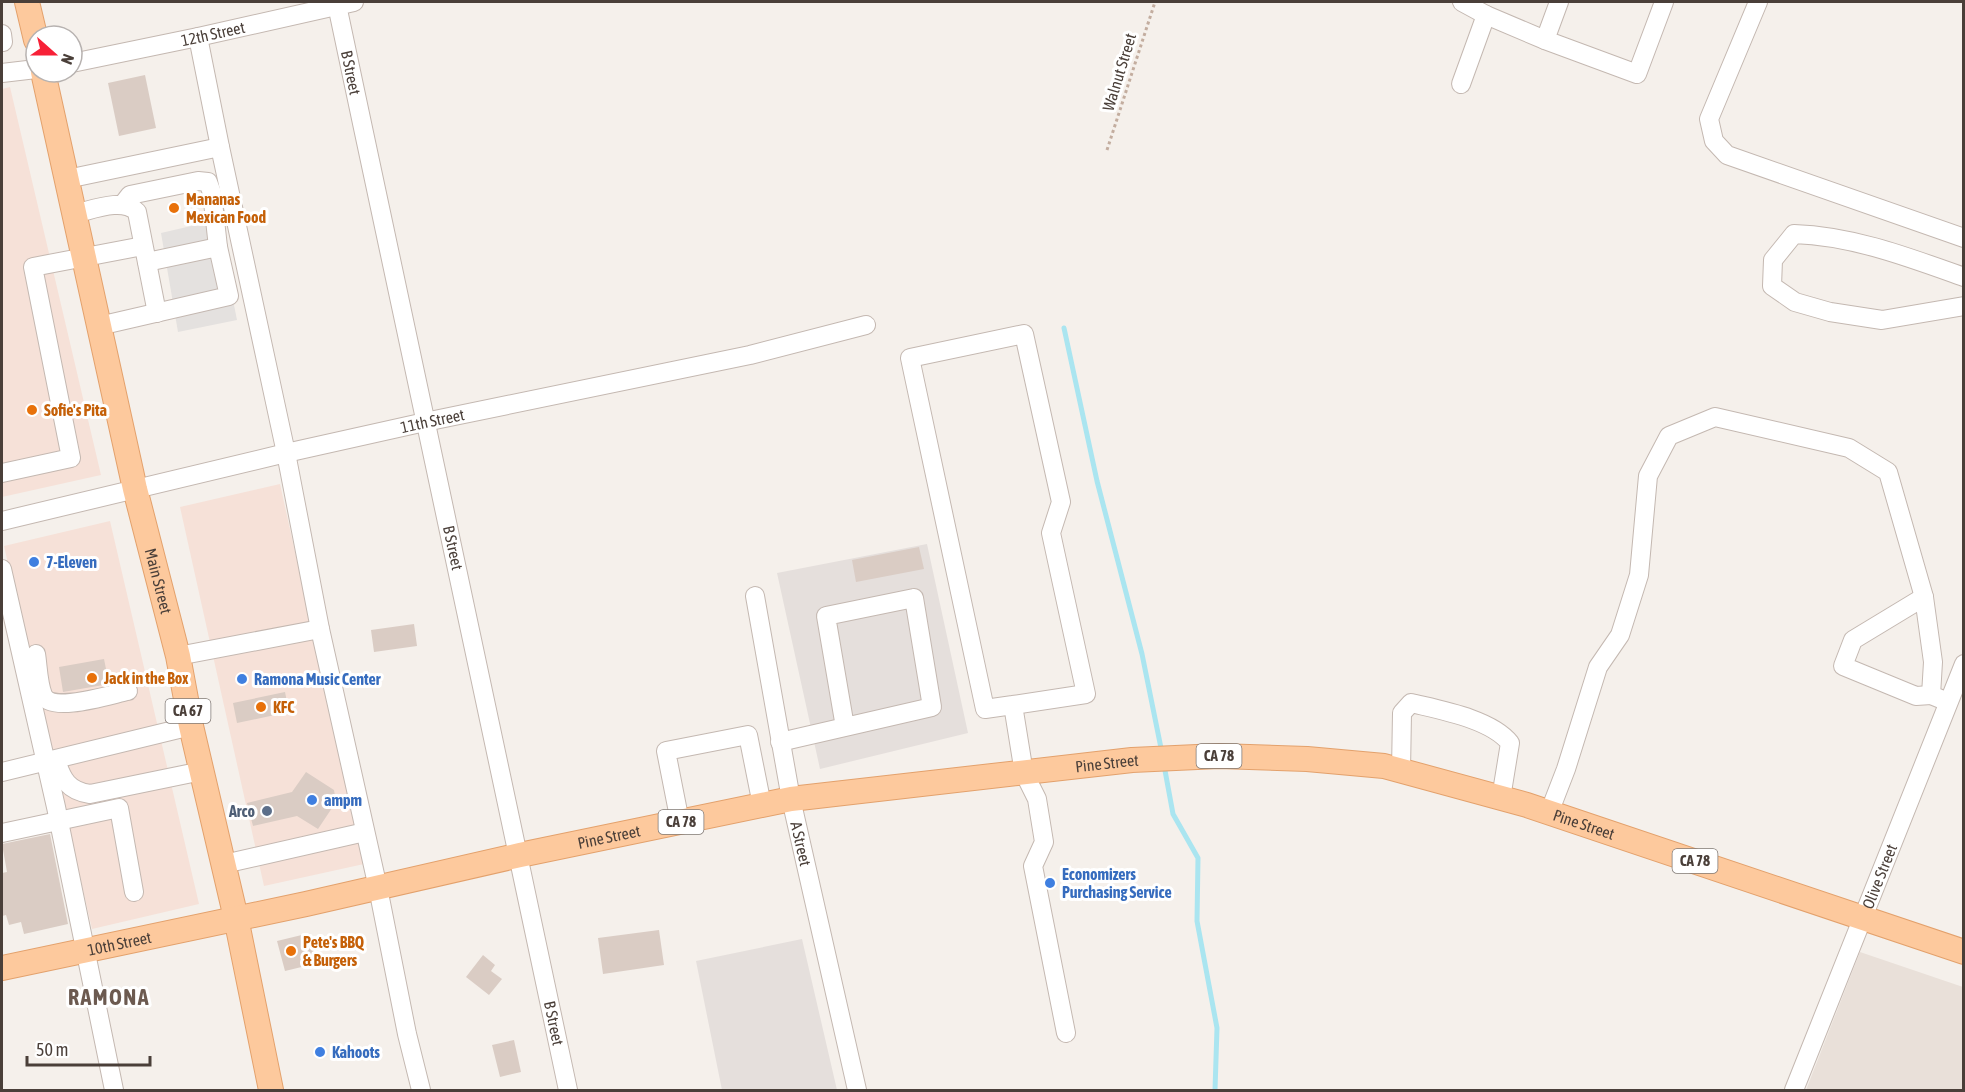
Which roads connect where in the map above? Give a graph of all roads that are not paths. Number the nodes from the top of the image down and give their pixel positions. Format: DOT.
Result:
graph roads {
  1 [pos="27,2"];
  2 [pos="1462,2"];
  3 [pos="1560,2"];
  4 [pos="1664,2"];
  5 [pos="1758,2"];
  6 [pos="346,3"];
  7 [pos="1486,15"];
  8 [pos="32,24"];
  9 [pos="2,34"];
  10 [pos="198,37"];
  11 [pos="1545,40"];
  12 [pos="2,42"];
  13 [pos="84,61"];
  14 [pos="24,70"];
  15 [pos="2,73"];
  16 [pos="46,84"];
  17 [pos="1461,84"];
  18 [pos="220,147"];
  19 [pos="67,179"];
  20 [pos="123,204"];
  21 [pos="74,214"];
  22 [pos="1964,238"];
  23 [pos="218,247"];
  24 [pos="145,254"];
  25 [pos="84,256"];
  26 [pos="1964,277"];
  27 [pos="1964,306"];
  28 [pos="157,313"];
  29 [pos="866,325"];
  30 [pos="99,326"];
  31 [pos="425,422"];
  32 [pos="286,453"];
  33 [pos="2,473"];
  34 [pos="135,489"];
  35 [pos="2,521"];
  36 [pos="2,569"];
  37 [pos="755,596"];
  38 [pos="1924,597"];
  39 [pos="320,629"];
  40 [pos="36,654"];
  41 [pos="178,656"];
  42 [pos="1964,664"];
  43 [pos="128,691"];
  44 [pos="1940,698"];
  45 [pos="1013,705"];
  46 [pos="191,726"];
  47 [pos="845,727"];
  48 [pos="780,742"];
  49 [pos="51,761"];
  50 [pos="202,771"];
  51 [pos="1401,771"];
  52 [pos="2,772"];
  53 [pos="1024,773"];
  54 [pos="1501,798"];
  55 [pos="790,799"];
  56 [pos="762,805"];
  57 [pos="1549,813"];
  58 [pos="58,820"];
  59 [pos="680,822"];
  60 [pos="364,832"];
  61 [pos="2,833"];
  62 [pos="520,855"];
  63 [pos="224,864"];
  64 [pos="378,888"];
  65 [pos="134,892"];
  66 [pos="236,918"];
  67 [pos="1863,918"];
  68 [pos="86,949"];
  69 [pos="1964,952"];
  70 [pos="2,968"];
  71 [pos="1066,1033"];
  72 [pos="114,1090"];
  73 [pos="271,1090"];
  74 [pos="421,1090"];
  75 [pos="568,1090"];
  76 [pos="857,1090"];
  77 [pos="1794,1090"];
  1 -- 8 [label="main road"];
  2 -- 7 [label="street"];
  3 -- 11 [label="street"];
  4 -- 11 [label="street"];
  5 -- 22 [label="street"];
  6 -- 10 [label="street, 12th Street"];
  6 -- 31 [label="street, B Street"];
  7 -- 11 [label="street"];
  7 -- 17 [label="street"];
  9 -- 12 [label="street"];
  10 -- 13 [label="street, 12th Street"];
  10 -- 18 [label="street"];
  14 -- 15 [label="street"];
  16 -- 19 [label="main road, Main Street / CA 67"];
  18 -- 19 [label="street"];
  18 -- 32 [label="street"];
  19 -- 21 [label="main road, Main Street / CA 67"];
  20 -- 21 [label="street"];
  20 -- 23 [label="street"];
  20 -- 24 [label="street"];
  21 -- 25 [label="main road, Main Street / CA 67"];
  23 -- 24 [label="street"];
  23 -- 28 [label="street"];
  24 -- 25 [label="street"];
  24 -- 28 [label="street"];
  25 -- 30 [label="main road, Main Street / CA 67"];
  25 -- 33 [label="street"];
  26 -- 27 [label="street"];
  28 -- 30 [label="street"];
  29 -- 31 [label="street, 11th Street"];
  30 -- 34 [label="main road, Main Street / CA 67"];
  31 -- 32 [label="street, 11th Street"];
  31 -- 62 [label="street, B Street"];
  32 -- 34 [label="street, 11th Street"];
  32 -- 39 [label="street"];
  34 -- 35 [label="street, 11th Street"];
  34 -- 41 [label="main road, Main Street / CA 67"];
  36 -- 49 [label="street"];
  37 -- 48 [label="street, A Street"];
  38 -- 44 [label="street"];
  38 -- 44 [label="street"];
  38 -- 57 [label="street"];
  39 -- 41 [label="street"];
  39 -- 60 [label="street"];
  40 -- 43 [label="street"];
  41 -- 46 [label="main road, Main Street / CA 67"];
  42 -- 44 [label="street, Olive Street"];
  44 -- 67 [label="street, Olive Street"];
  45 -- 45 [label="street"];
  45 -- 53 [label="street"];
  46 -- 49 [label="street"];
  46 -- 50 [label="main road, Main Street / CA 67"];
  47 -- 47 [label="street"];
  47 -- 48 [label="street"];
  48 -- 55 [label="street, A Street"];
  49 -- 50 [label="street"];
  49 -- 52 [label="street"];
  49 -- 58 [label="street"];
  50 -- 63 [label="main road, Main Street / CA 67"];
  51 -- 53 [label="main road, Pine Street / CA 78"];
  51 -- 54 [label="main road, Pine Street / CA 78"];
  51 -- 54 [label="street"];
  53 -- 55 [label="main road, Pine Street / CA 78"];
  53 -- 71 [label="street"];
  54 -- 57 [label="main road, Pine Street / CA 78"];
  55 -- 56 [label="main road, Pine Street / CA 78"];
  55 -- 76 [label="street, A Street"];
  56 -- 59 [label="main road, Pine Street / CA 78"];
  56 -- 59 [label="street"];
  57 -- 67 [label="main road, Pine Street / CA 78"];
  58 -- 61 [label="street"];
  58 -- 65 [label="street"];
  58 -- 68 [label="street"];
  59 -- 62 [label="main road, Pine Street / CA 78"];
  60 -- 63 [label="street"];
  60 -- 64 [label="street"];
  62 -- 64 [label="main road, Pine Street / CA 78"];
  62 -- 75 [label="street, B Street"];
  63 -- 66 [label="main road, Main Street / CA 67"];
  64 -- 66 [label="main road, Pine Street / CA 78"];
  64 -- 74 [label="street"];
  66 -- 68 [label="main road, 10th Street"];
  66 -- 73 [label="main road, Main Street"];
  67 -- 69 [label="main road, Pine Street / CA 78"];
  67 -- 77 [label="street, Olive Street"];
  68 -- 70 [label="main road, 10th Street"];
  68 -- 72 [label="street"];
}
